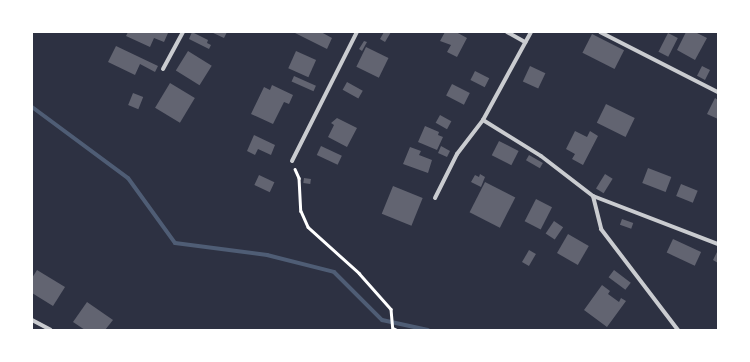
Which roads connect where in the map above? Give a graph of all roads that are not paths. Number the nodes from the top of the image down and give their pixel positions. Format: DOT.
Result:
graph roads {
  1 [pos="183,32"];
  2 [pos="357,32"];
  3 [pos="507,32"];
  4 [pos="531,32"];
  5 [pos="600,32"];
  6 [pos="525,42"];
  7 [pos="163,69"];
  8 [pos="718,92"];
  9 [pos="483,120"];
  10 [pos="292,161"];
  11 [pos="593,196"];
  12 [pos="434,198"];
  13 [pos="718,244"];
  14 [pos="32,320"];
  15 [pos="51,330"];
  16 [pos="678,330"];
  1 -- 7 [label="street"];
  2 -- 10 [label="street"];
  3 -- 6 [label="street"];
  4 -- 6 [label="street"];
  5 -- 8 [label="street"];
  6 -- 9 [label="street"];
  9 -- 11 [label="street"];
  9 -- 12 [label="street"];
  11 -- 13 [label="street"];
  11 -- 16 [label="street"];
  14 -- 15 [label="street"];
}
